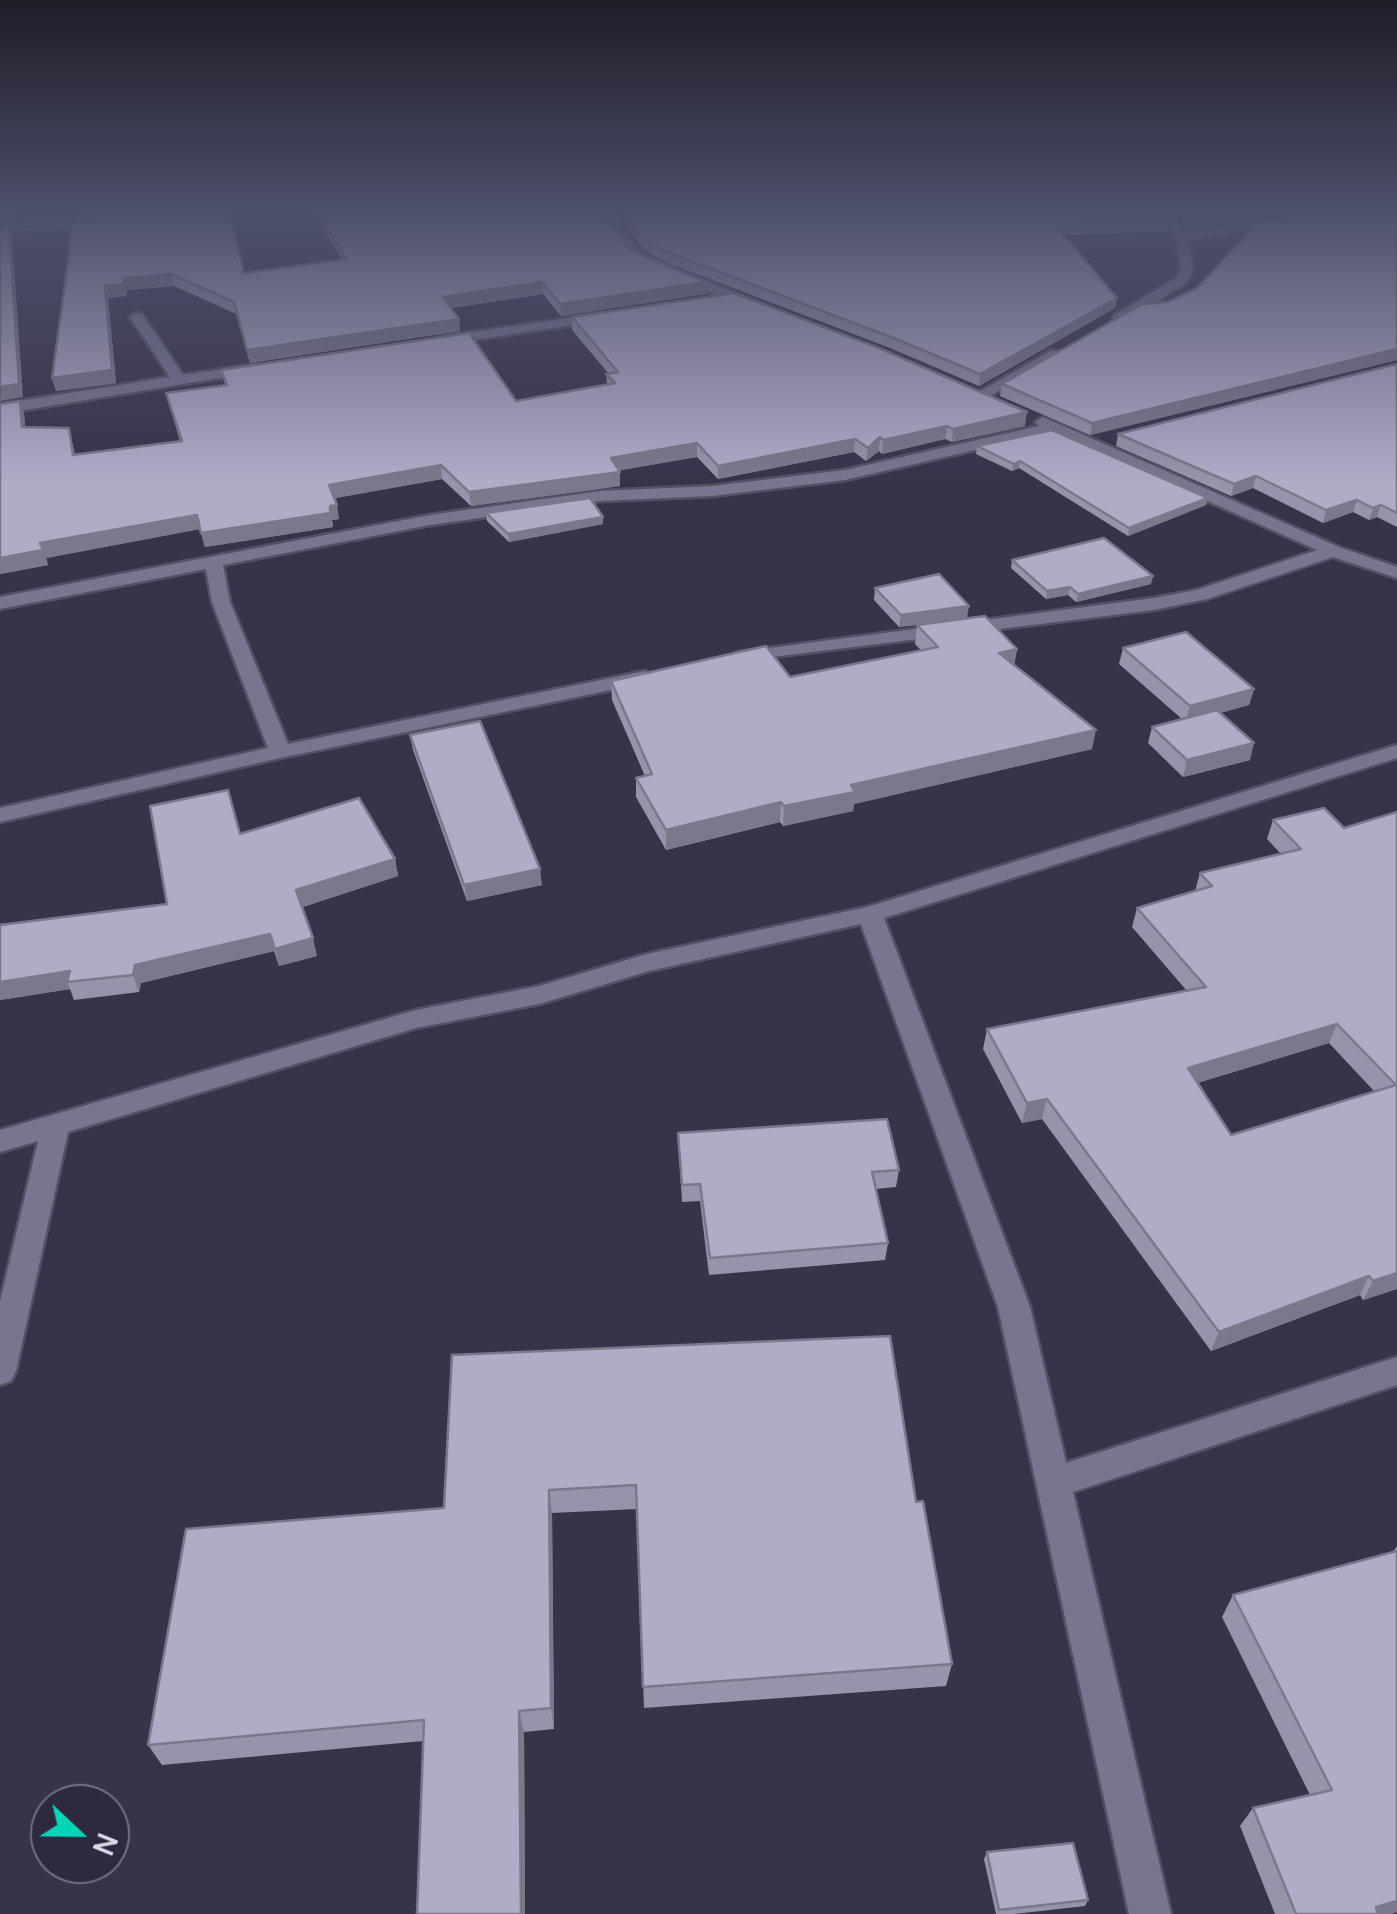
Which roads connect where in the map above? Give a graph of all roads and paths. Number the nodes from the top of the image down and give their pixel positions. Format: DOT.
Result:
graph roads {
  1 [pos="753,303"];
  2 [pos="1142,303"];
  3 [pos="773,311"];
  4 [pos="620,314"];
  5 [pos="137,317"];
  6 [pos="1096,331"];
  7 [pos="428,342"];
  8 [pos="1063,350"];
  9 [pos="274,365"];
  10 [pos="178,379"];
  11 [pos="966,388"];
  12 [pos="0,409"];
  13 [pos="1026,414"];
  14 [pos="1056,427"];
  15 [pos="1111,438"];
  16 [pos="1092,443"];
  17 [pos="1333,551"];
  18 [pos="214,564"];
  19 [pos="1394,570"];
  20 [pos="0,603"];
  21 [pos="719,662"];
  22 [pos="662,674"];
  23 [pos="1397,750"];
  24 [pos="280,752"];
  25 [pos="0,816"];
  26 [pos="870,914"];
  27 [pos="54,1127"];
  28 [pos="0,1141"];
  29 [pos="0,1371"];
  30 [pos="1397,1371"];
  31 [pos="1056,1482"];
  32 [pos="1150,1914"];
  1 -- 3 [label="street"];
  2 -- 6 [label="street"];
  4 -- 7 [label="street"];
  5 -- 10 [label="street"];
  8 -- 11 [label="street"];
  9 -- 10 [label="street"];
  10 -- 12 [label="street"];
  13 -- 14 [label="street"];
  14 -- 16 [label="street"];
  14 -- 18 [label="street"];
  15 -- 16 [label="street"];
  16 -- 17 [label="street"];
  17 -- 19 [label="street"];
  17 -- 21 [label="street"];
  18 -- 20 [label="street"];
  18 -- 24 [label="street"];
  22 -- 24 [label="street"];
  23 -- 26 [label="street"];
  24 -- 25 [label="street"];
  26 -- 27 [label="street"];
  26 -- 31 [label="street"];
  27 -- 28 [label="street"];
  27 -- 29 [label="street"];
  30 -- 31 [label="street"];
  31 -- 32 [label="street"];
}
